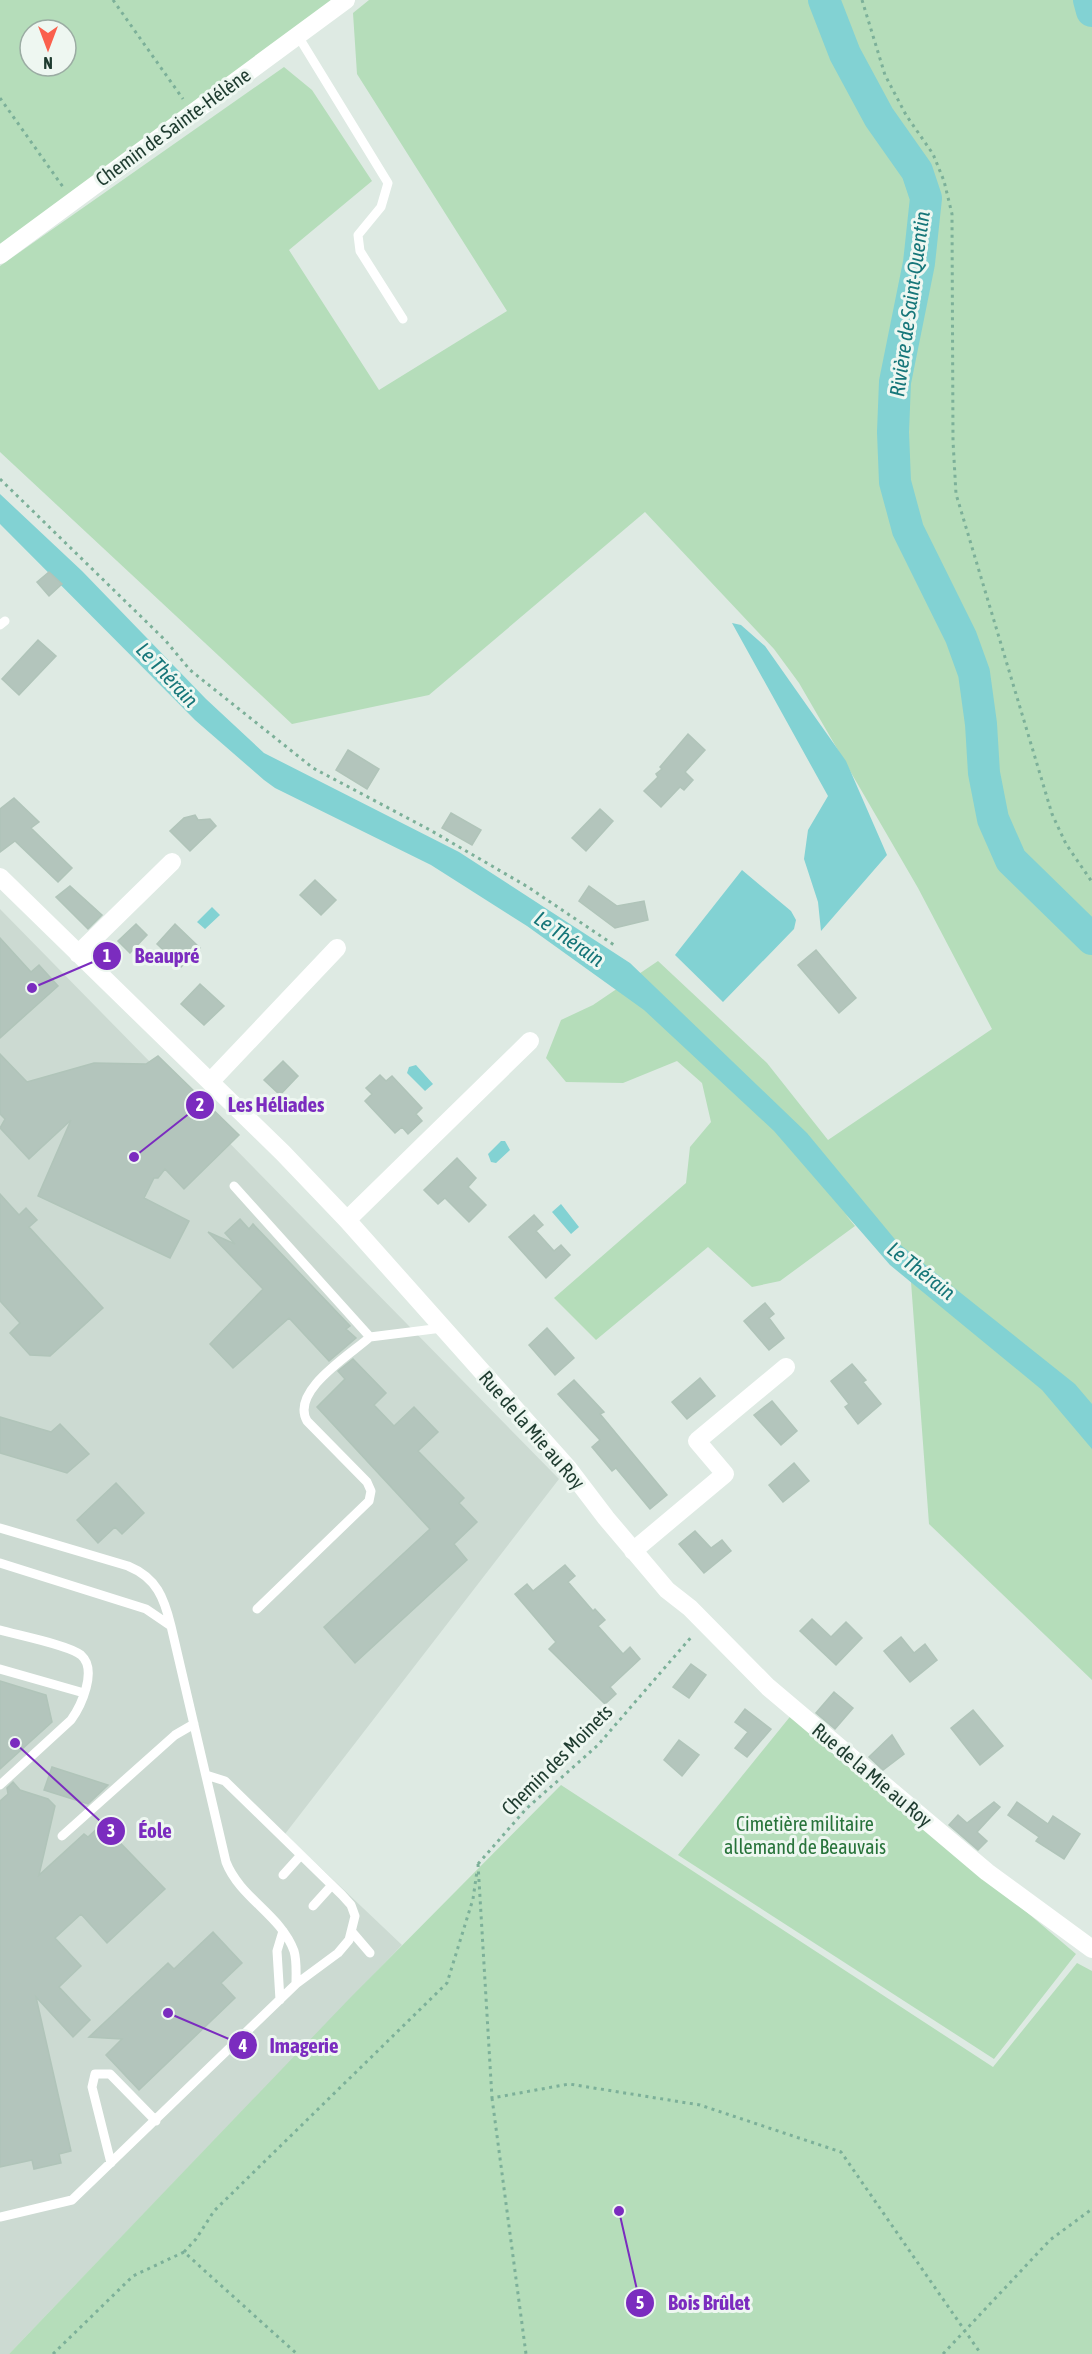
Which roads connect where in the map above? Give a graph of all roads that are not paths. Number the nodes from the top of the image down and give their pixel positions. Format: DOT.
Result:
graph roads {
  1 [pos="346,0"];
  2 [pos="298,36"];
  3 [pos="0,255"];
  4 [pos="403,319"];
  5 [pos="172,862"];
  6 [pos="0,877"];
  7 [pos="337,948"];
  8 [pos="78,954"];
  9 [pos="530,1041"];
  10 [pos="210,1082"];
  11 [pos="234,1186"];
  12 [pos="347,1220"];
  13 [pos="442,1328"];
  14 [pos="370,1337"];
  15 [pos="786,1367"];
  16 [pos="0,1528"];
  17 [pos="633,1551"];
  18 [pos="0,1563"];
  19 [pos="257,1609"];
  20 [pos="171,1626"];
  21 [pos="0,1630"];
  22 [pos="0,1669"];
  23 [pos="84,1693"];
  24 [pos="194,1724"];
  25 [pos="206,1775"];
  26 [pos="0,1785"];
  27 [pos="62,1836"];
  28 [pos="301,1855"];
  29 [pos="283,1875"];
  30 [pos="332,1885"];
  31 [pos="313,1906"];
  32 [pos="283,1931"];
  33 [pos="352,1932"];
  34 [pos="1092,1949"];
  35 [pos="370,1953"];
  36 [pos="296,1984"];
  37 [pos="280,2000"];
  38 [pos="156,2121"];
  39 [pos="111,2163"];
  40 [pos="0,2217"];
  1 -- 2 [label="street, Chemin de Sainte-Hélène"];
  2 -- 3 [label="street, Chemin de Sainte-Hélène"];
  2 -- 4 [label="lane"];
  5 -- 8 [label="street"];
  6 -- 8 [label="street, Rue de la Mie au Roy"];
  7 -- 10 [label="street"];
  8 -- 10 [label="street, Rue de la Mie au Roy"];
  9 -- 12 [label="street"];
  10 -- 12 [label="street, Rue de la Mie au Roy"];
  11 -- 14 [label="lane"];
  12 -- 13 [label="street, Rue de la Mie au Roy"];
  13 -- 14 [label="lane"];
  13 -- 17 [label="street, Rue de la Mie au Roy"];
  14 -- 19 [label="lane"];
  15 -- 17 [label="street"];
  16 -- 20 [label="lane"];
  17 -- 34 [label="street, Rue de la Mie au Roy"];
  18 -- 20 [label="lane"];
  20 -- 24 [label="lane"];
  21 -- 23 [label="lane"];
  22 -- 23 [label="lane"];
  23 -- 26 [label="lane"];
  24 -- 25 [label="lane"];
  24 -- 27 [label="lane"];
  25 -- 28 [label="lane"];
  25 -- 32 [label="lane"];
  28 -- 29 [label="lane"];
  28 -- 30 [label="lane"];
  30 -- 31 [label="lane"];
  30 -- 33 [label="lane"];
  32 -- 36 [label="lane"];
  32 -- 37 [label="lane"];
  33 -- 35 [label="lane"];
  33 -- 36 [label="lane"];
  36 -- 37 [label="lane"];
  37 -- 38 [label="lane"];
  38 -- 39 [label="lane"];
  38 -- 39 [label="lane"];
  39 -- 40 [label="lane"];
}
